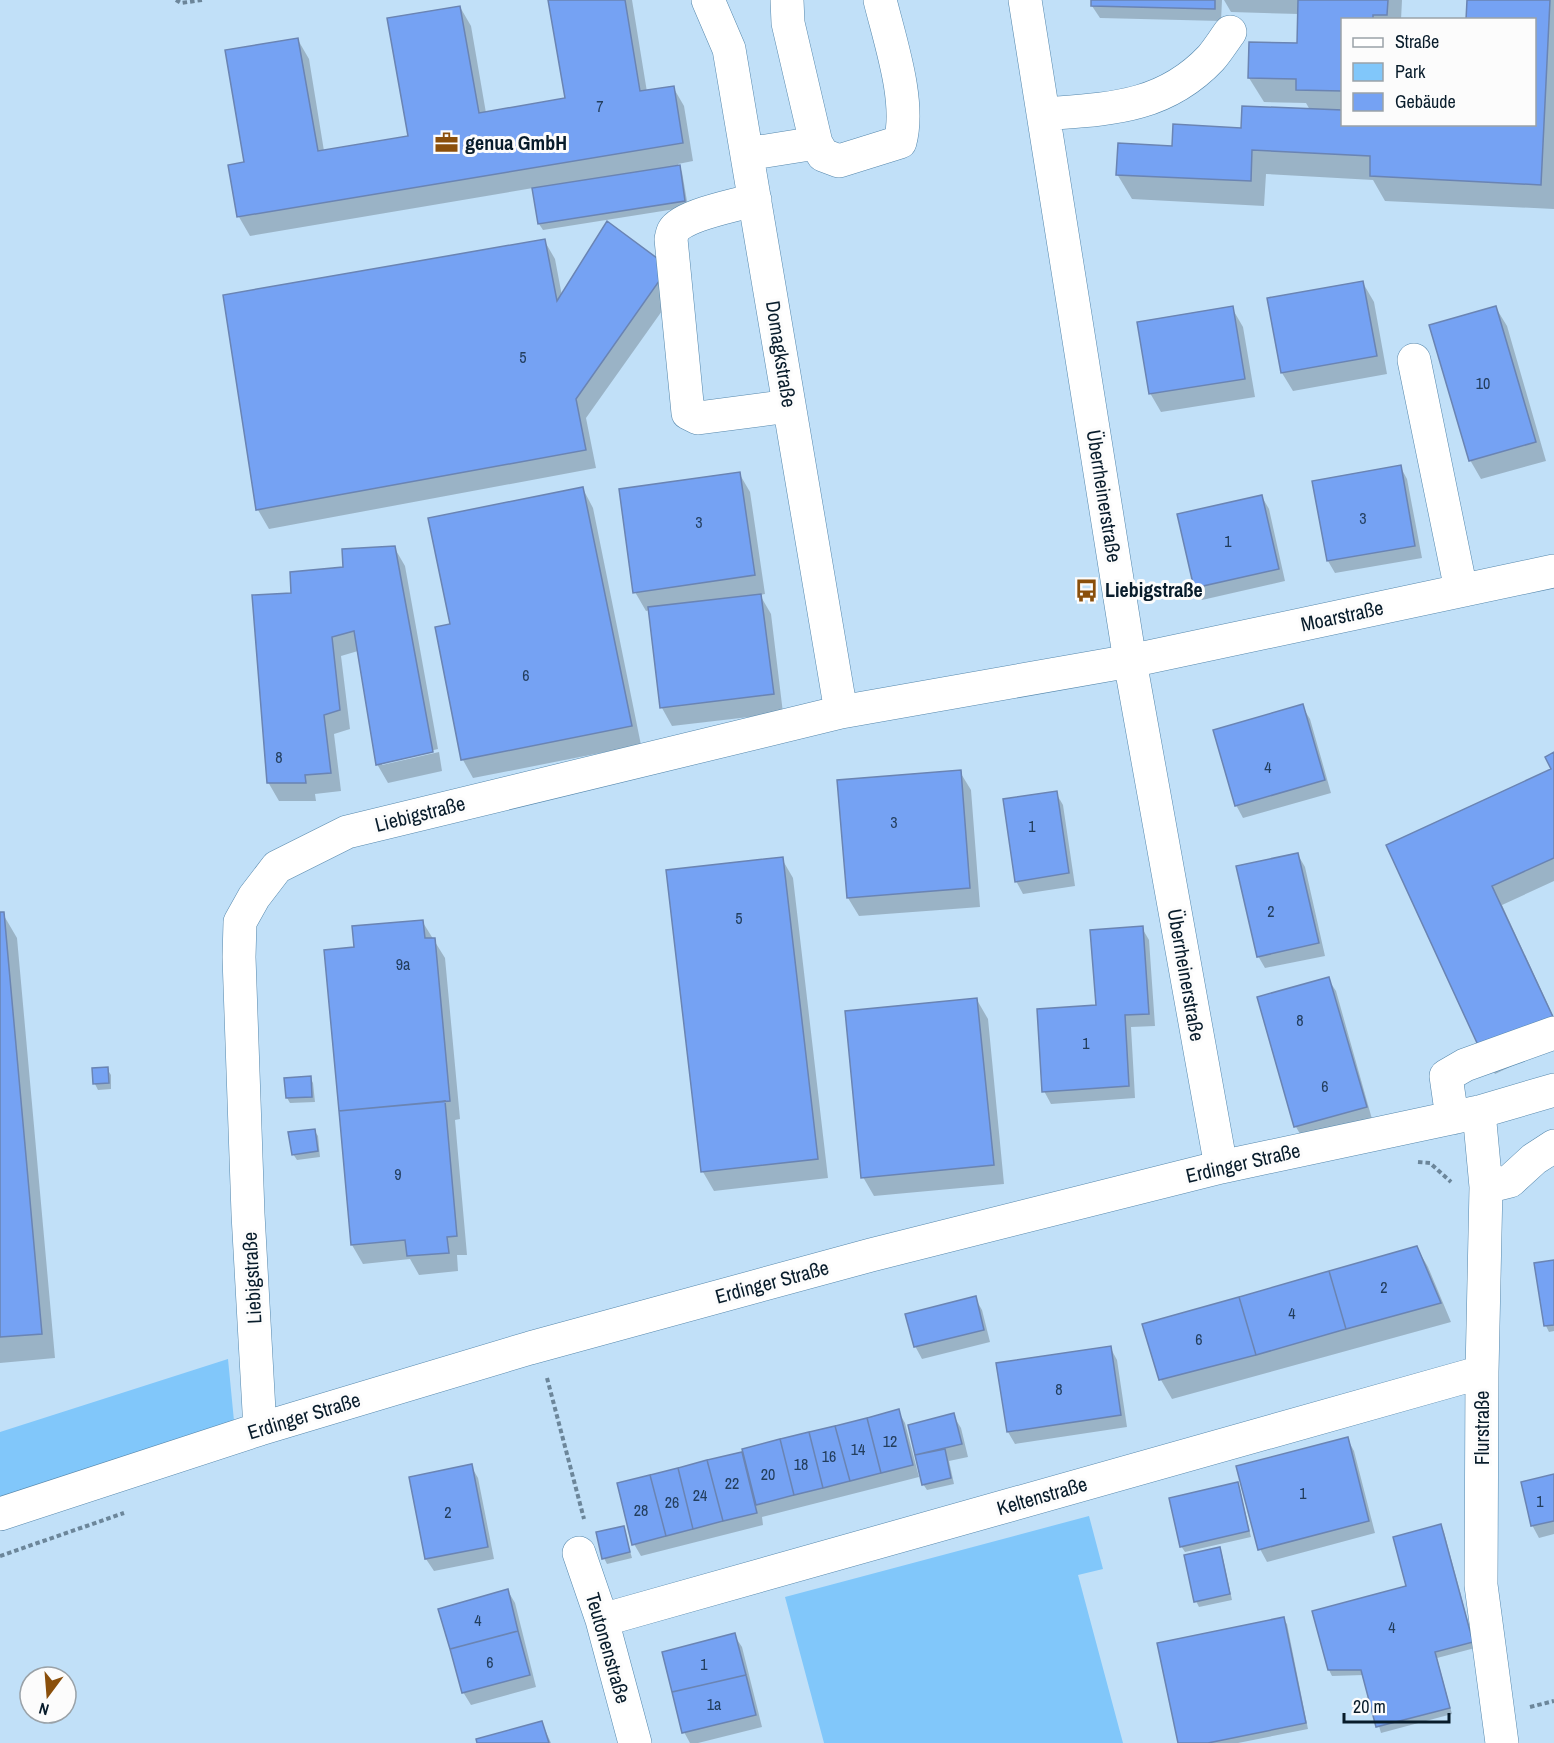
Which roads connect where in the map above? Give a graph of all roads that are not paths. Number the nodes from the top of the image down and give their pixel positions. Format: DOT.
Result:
graph roads {
  1 [pos="708,0"];
  2 [pos="787,0"];
  3 [pos="880,0"];
  4 [pos="1025,0"];
  5 [pos="1230,32"];
  6 [pos="1043,114"];
  7 [pos="816,143"];
  8 [pos="747,154"];
  9 [pos="755,200"];
  10 [pos="1414,360"];
  11 [pos="789,406"];
  12 [pos="1554,571"];
  13 [pos="1461,590"];
  14 [pos="1130,661"];
  15 [pos="841,712"];
  16 [pos="1554,1033"];
  17 [pos="1554,1090"];
  18 [pos="1465,1115"];
  19 [pos="1554,1146"];
  20 [pos="1221,1167"];
  21 [pos="1486,1187"];
  22 [pos="1482,1372"];
  23 [pos="260,1429"];
  24 [pos="0,1514"];
  25 [pos="579,1553"];
  26 [pos="602,1620"];
  27 [pos="635,1743"];
  28 [pos="1502,1743"];
  1 -- 8 [label="street, Domagkstraße"];
  2 -- 7 [label="street"];
  3 -- 7 [label="street"];
  4 -- 6 [label="street, Überrheinerstraße"];
  5 -- 6 [label="street"];
  6 -- 14 [label="street, Überrheinerstraße"];
  7 -- 8 [label="street"];
  8 -- 9 [label="street, Domagkstraße"];
  9 -- 11 [label="street, Domagkstraße"];
  9 -- 11 [label="street"];
  10 -- 13 [label="street"];
  11 -- 15 [label="street, Domagkstraße"];
  12 -- 13 [label="street, Moarstraße"];
  13 -- 14 [label="street, Moarstraße"];
  14 -- 15 [label="street, Liebigstraße"];
  14 -- 20 [label="street, Überrheinerstraße"];
  15 -- 23 [label="street, Liebigstraße"];
  16 -- 18 [label="street, Flurstraße"];
  17 -- 18 [label="street, Erdinger Straße"];
  18 -- 20 [label="street, Erdinger Straße"];
  18 -- 21 [label="street, Flurstraße"];
  19 -- 21 [label="street"];
  20 -- 23 [label="street, Erdinger Straße"];
  21 -- 22 [label="street, Flurstraße"];
  22 -- 26 [label="street, Keltenstraße"];
  22 -- 28 [label="street, Flurstraße"];
  23 -- 24 [label="street, Erdinger Straße"];
  25 -- 26 [label="street, Teutonenstraße"];
  26 -- 27 [label="street, Teutonenstraße"];
}
